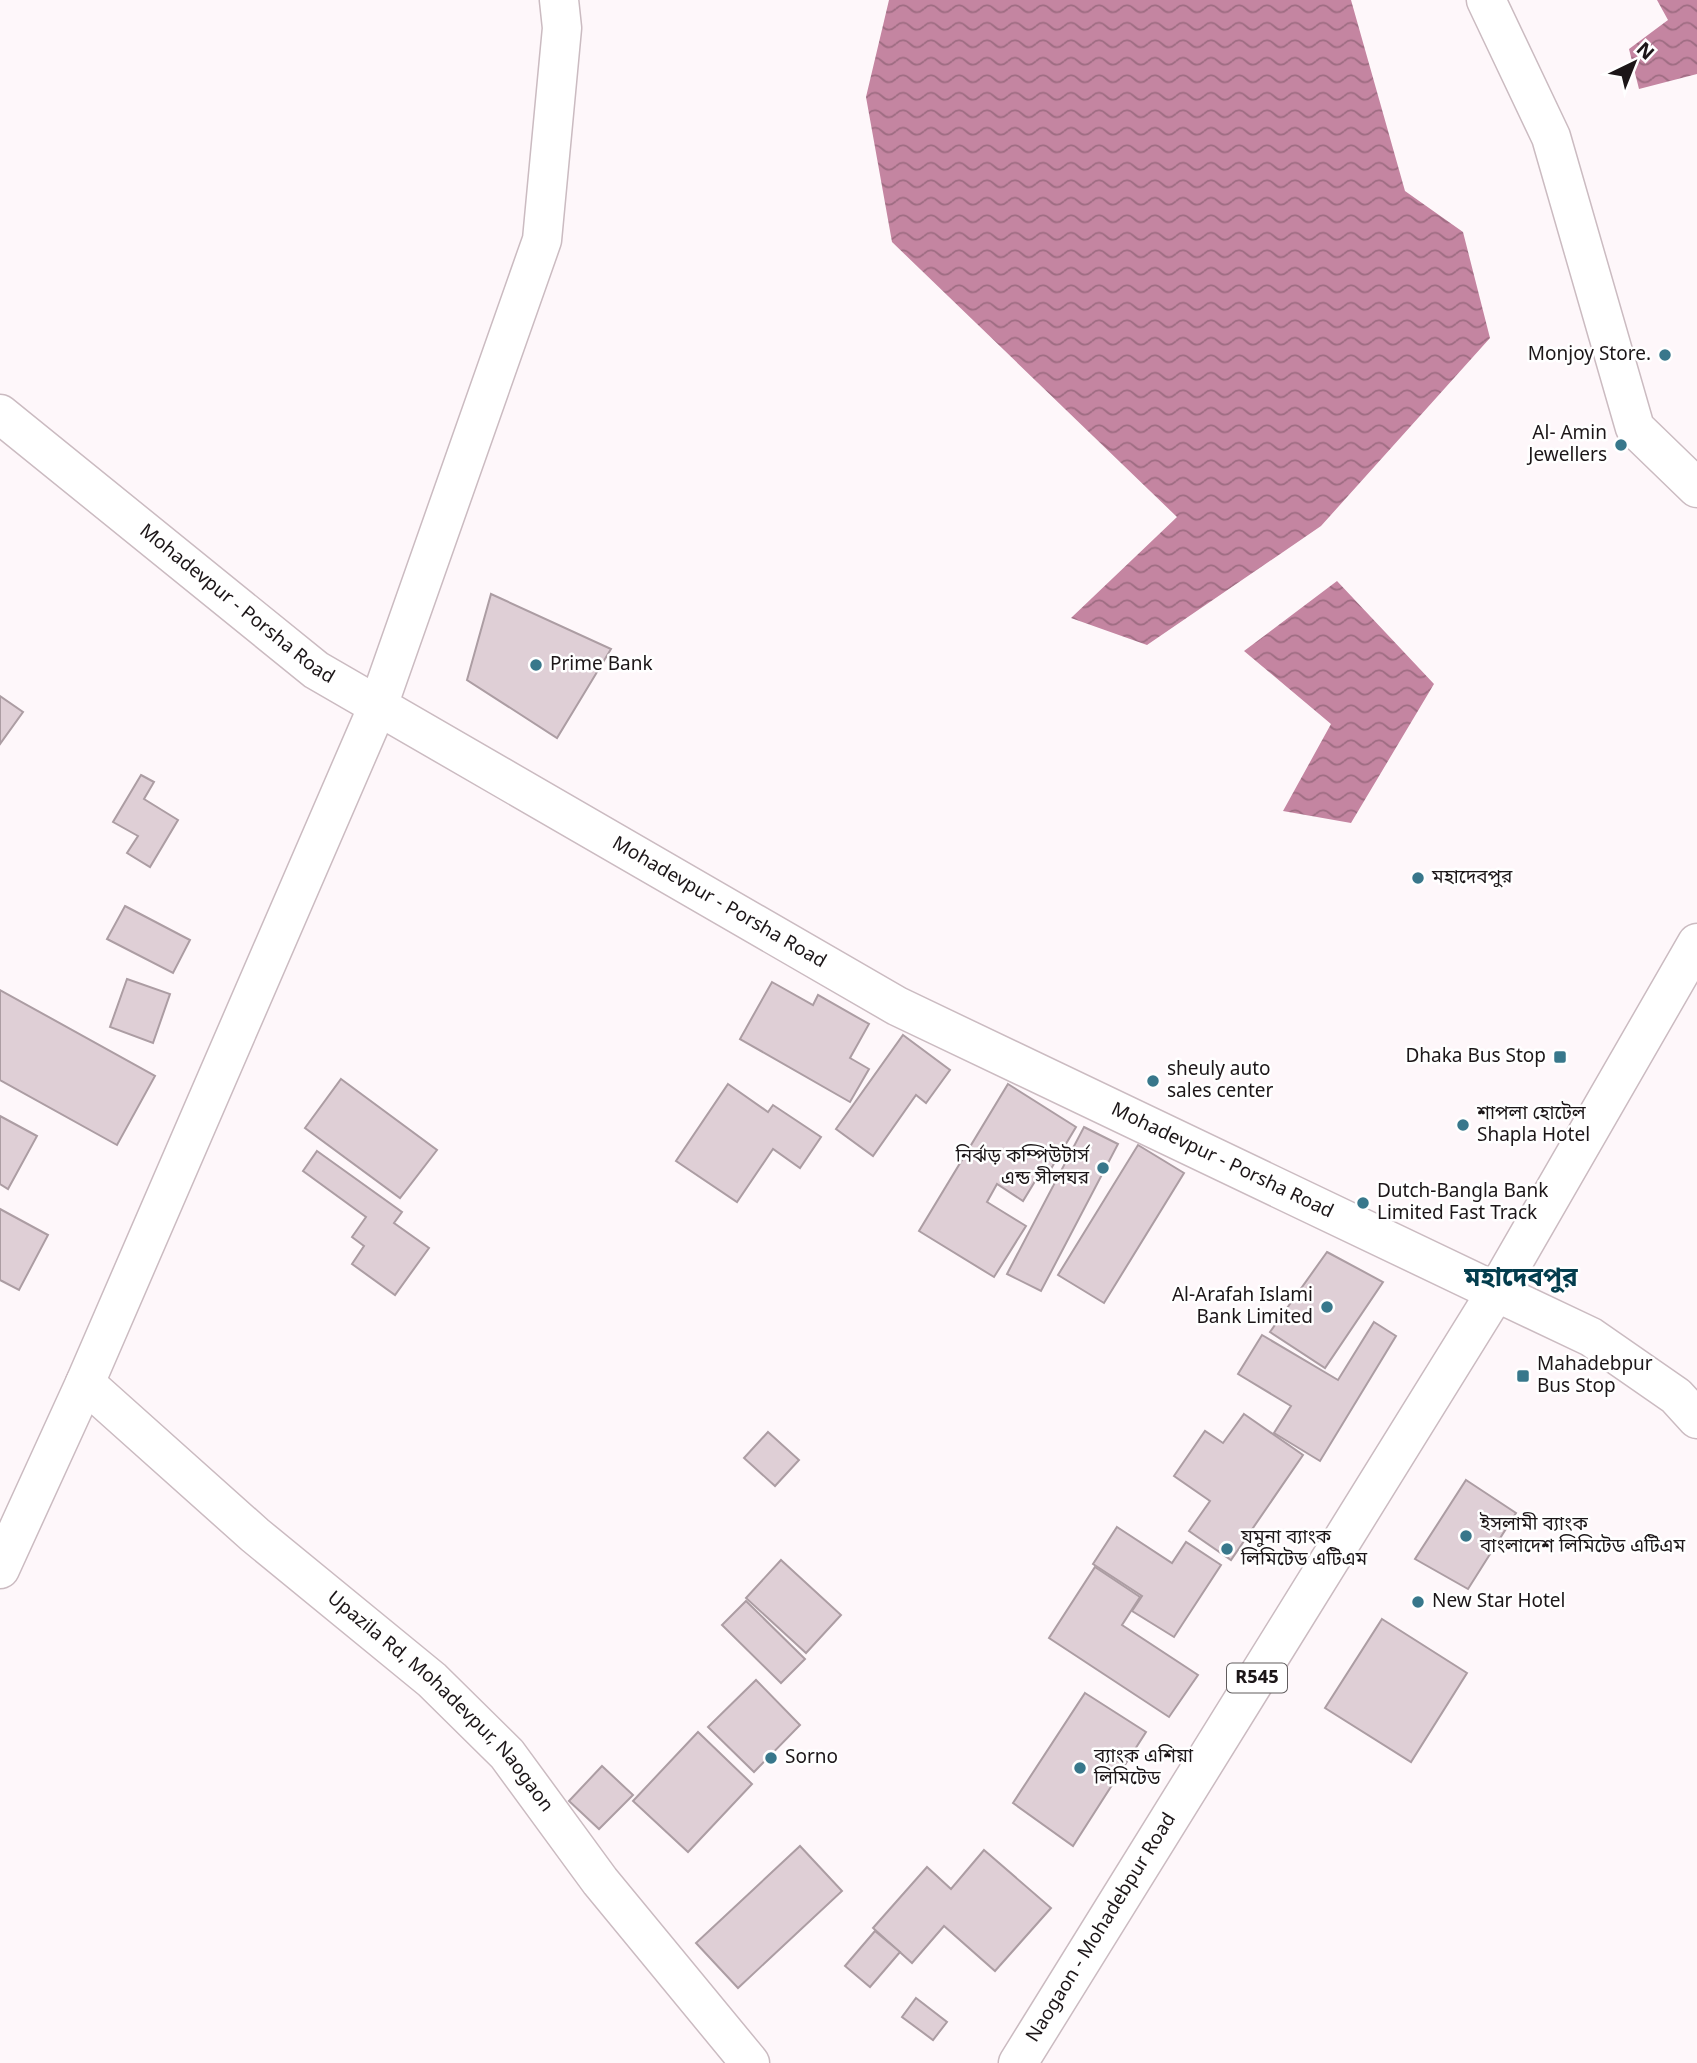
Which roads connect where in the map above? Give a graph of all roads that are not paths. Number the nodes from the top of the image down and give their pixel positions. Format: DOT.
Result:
graph roads {
  1 [pos="559,0"];
  2 [pos="1486,0"];
  3 [pos="0,414"];
  4 [pos="1697,488"];
  5 [pos="378,706"];
  6 [pos="1697,943"];
  7 [pos="1496,1292"];
  8 [pos="85,1383"];
  9 [pos="1697,1419"];
  10 [pos="0,1569"];
  11 [pos="750,2063"];
  12 [pos="1018,2063"];
  1 -- 5 [label="main road"];
  2 -- 4 [label="main road"];
  3 -- 5 [label="main road, Mohadevpur - Porsha Road"];
  5 -- 7 [label="main road, Mohadevpur - Porsha Road"];
  5 -- 8 [label="main road"];
  6 -- 7 [label="main road, R545"];
  7 -- 9 [label="main road, Mohadevpur - Porsha Road"];
  7 -- 12 [label="main road, Naogaon - Mohadebpur Road / R545"];
  8 -- 10 [label="main road"];
  8 -- 11 [label="main road, Upazila Rd, Mohadevpur, Naogaon"];
}
